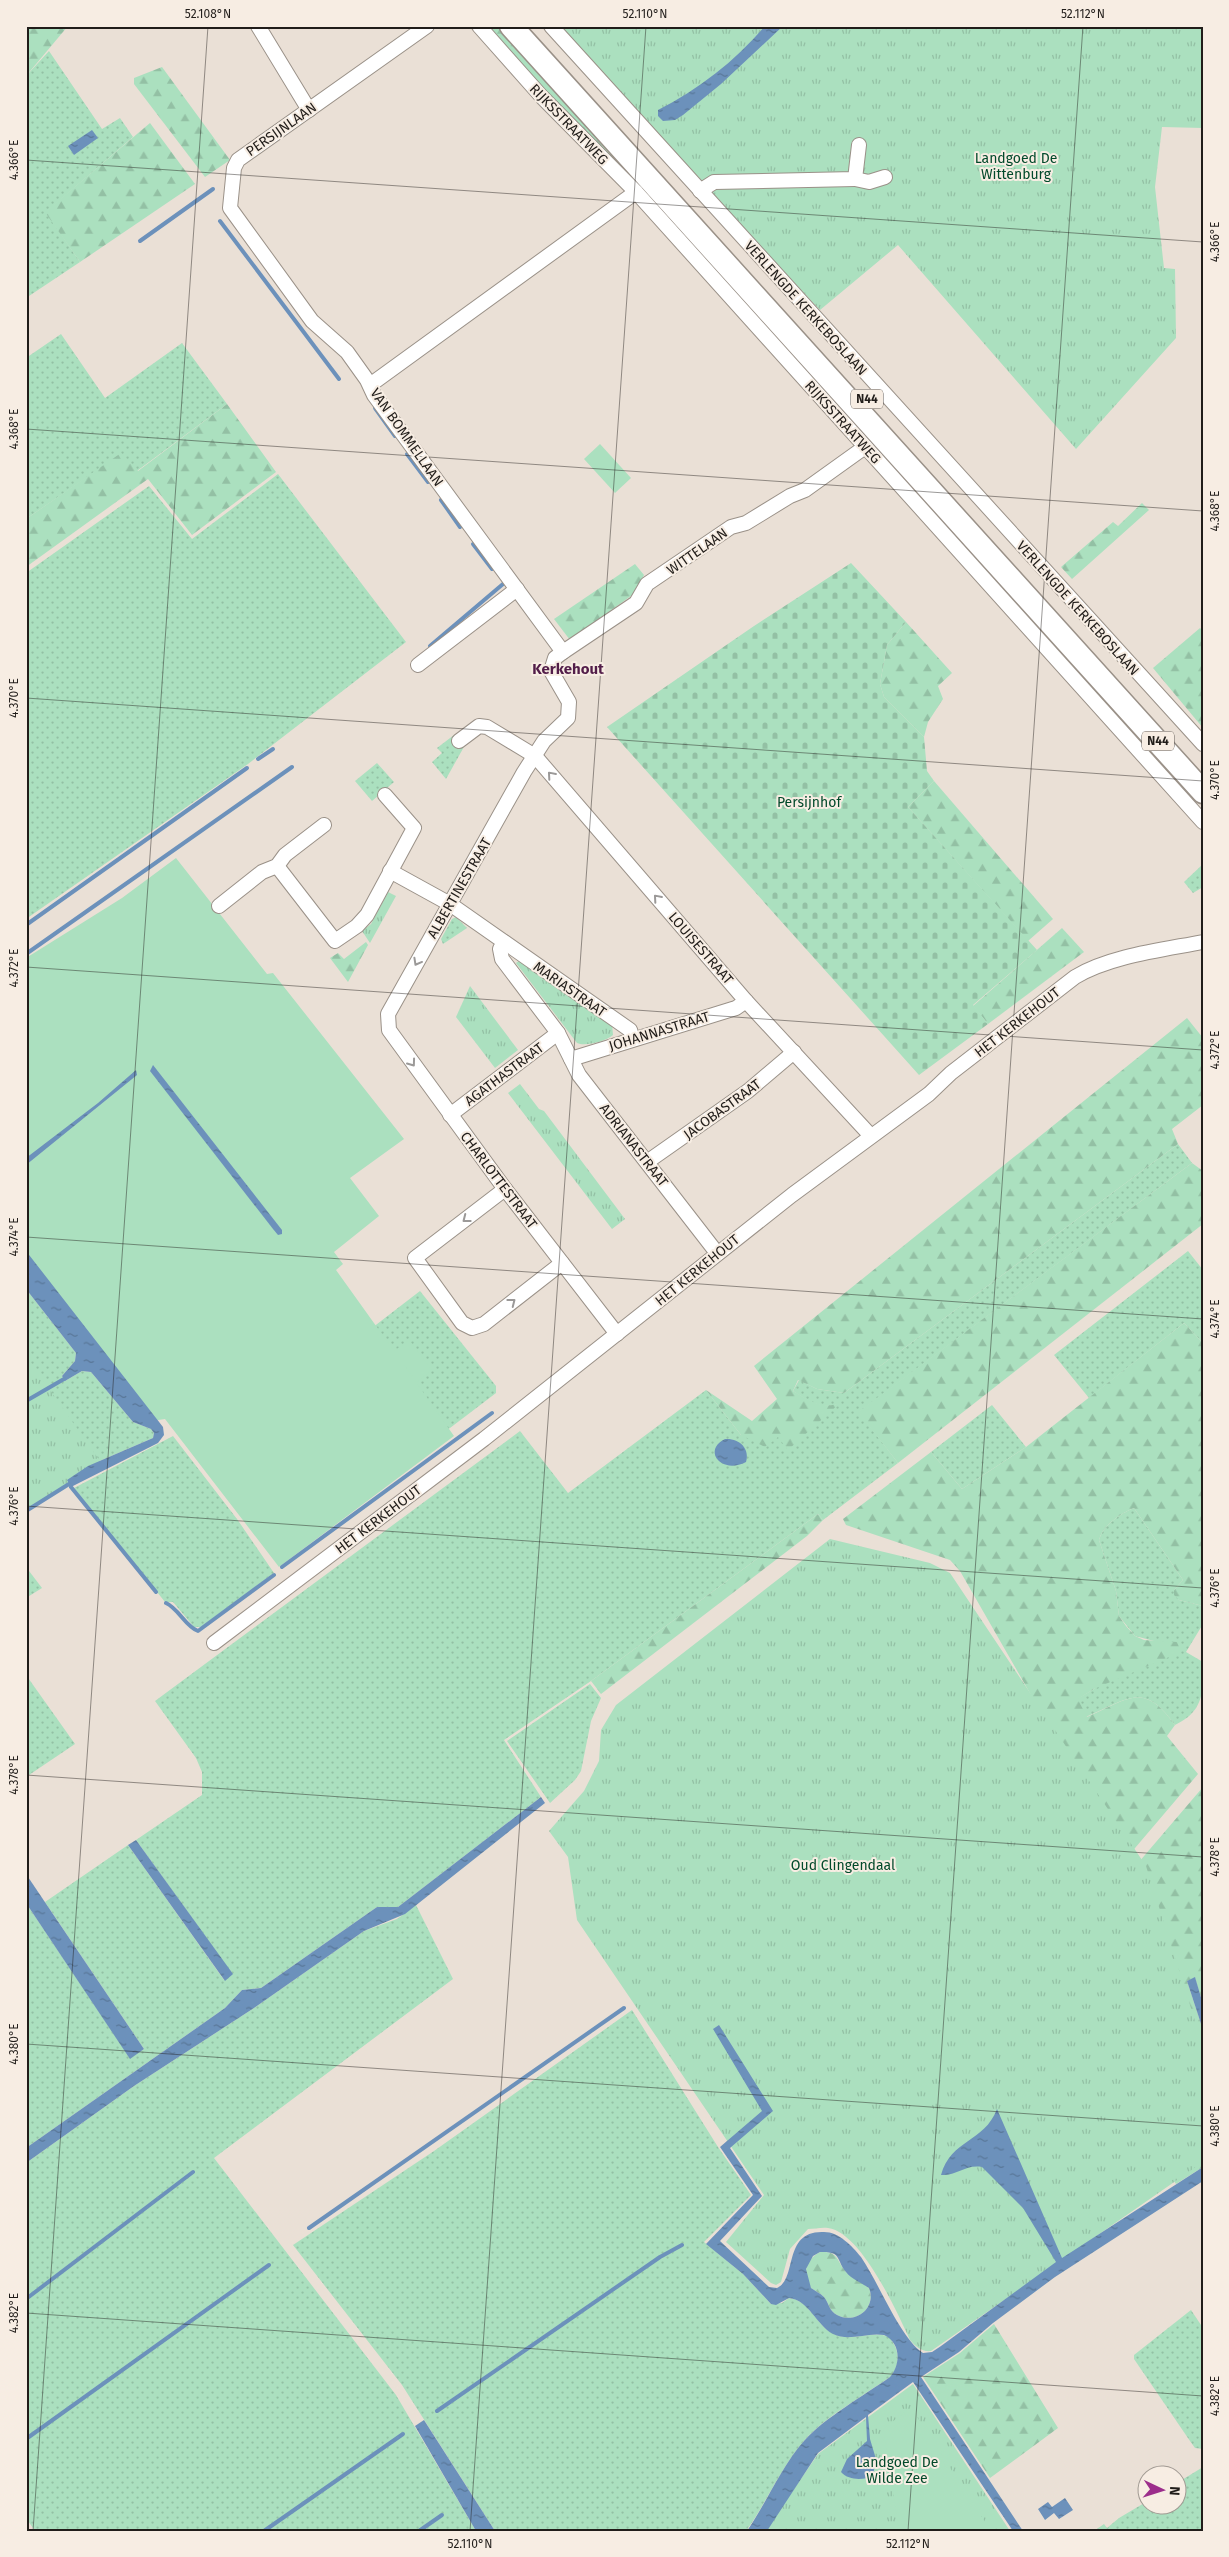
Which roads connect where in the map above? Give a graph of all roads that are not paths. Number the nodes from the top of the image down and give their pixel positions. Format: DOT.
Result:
graph roads {
  1 [pos="258,26"];
  2 [pos="427,26"];
  3 [pos="478,26"];
  4 [pos="511,26"];
  5 [pos="528,26"];
  6 [pos="551,26"];
  7 [pos="309,110"];
  8 [pos="859,145"];
  9 [pos="885,177"];
  10 [pos="854,179"];
  11 [pos="700,191"];
  12 [pos="636,192"];
  13 [pos="370,385"];
  14 [pos="865,447"];
  15 [pos="517,589"];
  16 [pos="563,652"];
  17 [pos="418,665"];
  18 [pos="459,741"];
  19 [pos="1203,744"];
  20 [pos="535,756"];
  21 [pos="1203,774"];
  22 [pos="1203,792"];
  23 [pos="385,795"];
  24 [pos="1203,822"];
  25 [pos="324,825"];
  26 [pos="277,866"];
  27 [pos="390,871"];
  28 [pos="450,904"];
  29 [pos="219,906"];
  30 [pos="504,942"];
  31 [pos="1203,942"];
  32 [pos="746,1001"];
  33 [pos="387,1022"];
  34 [pos="558,1034"];
  35 [pos="633,1039"];
  36 [pos="794,1052"];
  37 [pos="571,1059"];
  38 [pos="450,1115"];
  39 [pos="871,1136"];
  40 [pos="647,1162"];
  41 [pos="505,1189"];
  42 [pos="717,1253"];
  43 [pos="562,1263"];
  44 [pos="617,1334"];
  45 [pos="214,1643"];
  1 -- 7 [label="street"];
  2 -- 7 [label="street, PERSIJNLAAN"];
  3 -- 12 [label="street, RIJKSSTRAATWEG"];
  4 -- 22 [label="main road, RIJKSSTRAATWEG / N44"];
  5 -- 21 [label="main road, N44"];
  6 -- 11 [label="street, VERLENGDE KERKEBOSLAAN"];
  7 -- 13 [label="street, PERSIJNLAAN"];
  8 -- 10 [label="street"];
  9 -- 10 [label="street"];
  10 -- 11 [label="street"];
  11 -- 19 [label="street, VERLENGDE KERKEBOSLAAN"];
  12 -- 13 [label="street, VAN BOMMELLAAN"];
  12 -- 14 [label="street, RIJKSSTRAATWEG"];
  13 -- 15 [label="street, VAN BOMMELLAAN"];
  14 -- 16 [label="street, WITTELAAN"];
  14 -- 24 [label="street, RIJKSSTRAATWEG"];
  15 -- 16 [label="street, VAN BOMMELLAAN"];
  15 -- 17 [label="street"];
  16 -- 20 [label="street"];
  18 -- 20 [label="street, LOUISESTRAAT"];
  20 -- 28 [label="street, ALBERTINESTRAAT"];
  32 -- 20 [label="street, LOUISESTRAAT, one-way"];
  23 -- 27 [label="street"];
  25 -- 26 [label="street"];
  26 -- 27 [label="street"];
  26 -- 29 [label="street"];
  27 -- 28 [label="street, MARIASTRAAT"];
  28 -- 30 [label="street, MARIASTRAAT"];
  28 -- 33 [label="street, ALBERTINESTRAAT, one-way"];
  30 -- 34 [label="street, MARIASTRAAT"];
  30 -- 35 [label="street, MARIASTRAAT"];
  31 -- 39 [label="street, HET KERKEHOUT"];
  32 -- 35 [label="street, JOHANNASTRAAT"];
  32 -- 36 [label="street, LOUISESTRAAT"];
  33 -- 38 [label="street, CHARLOTTESTRAAT, one-way"];
  34 -- 37 [label="street, ADRIANASTRAAT"];
  34 -- 38 [label="street, AGATHASTRAAT"];
  35 -- 37 [label="street, JOHANNASTRAAT"];
  36 -- 39 [label="street, LOUISESTRAAT"];
  36 -- 40 [label="street, JACOBASTRAAT"];
  37 -- 40 [label="street, ADRIANASTRAAT"];
  38 -- 41 [label="street, CHARLOTTESTRAAT"];
  39 -- 42 [label="street, HET KERKEHOUT"];
  40 -- 42 [label="street, ADRIANASTRAAT"];
  41 -- 43 [label="street, CHARLOTTESTRAAT"];
  41 -- 43 [label="street, one-way"];
  42 -- 44 [label="street, HET KERKEHOUT"];
  43 -- 44 [label="street, CHARLOTTESTRAAT"];
  44 -- 45 [label="street, HET KERKEHOUT"];
}
